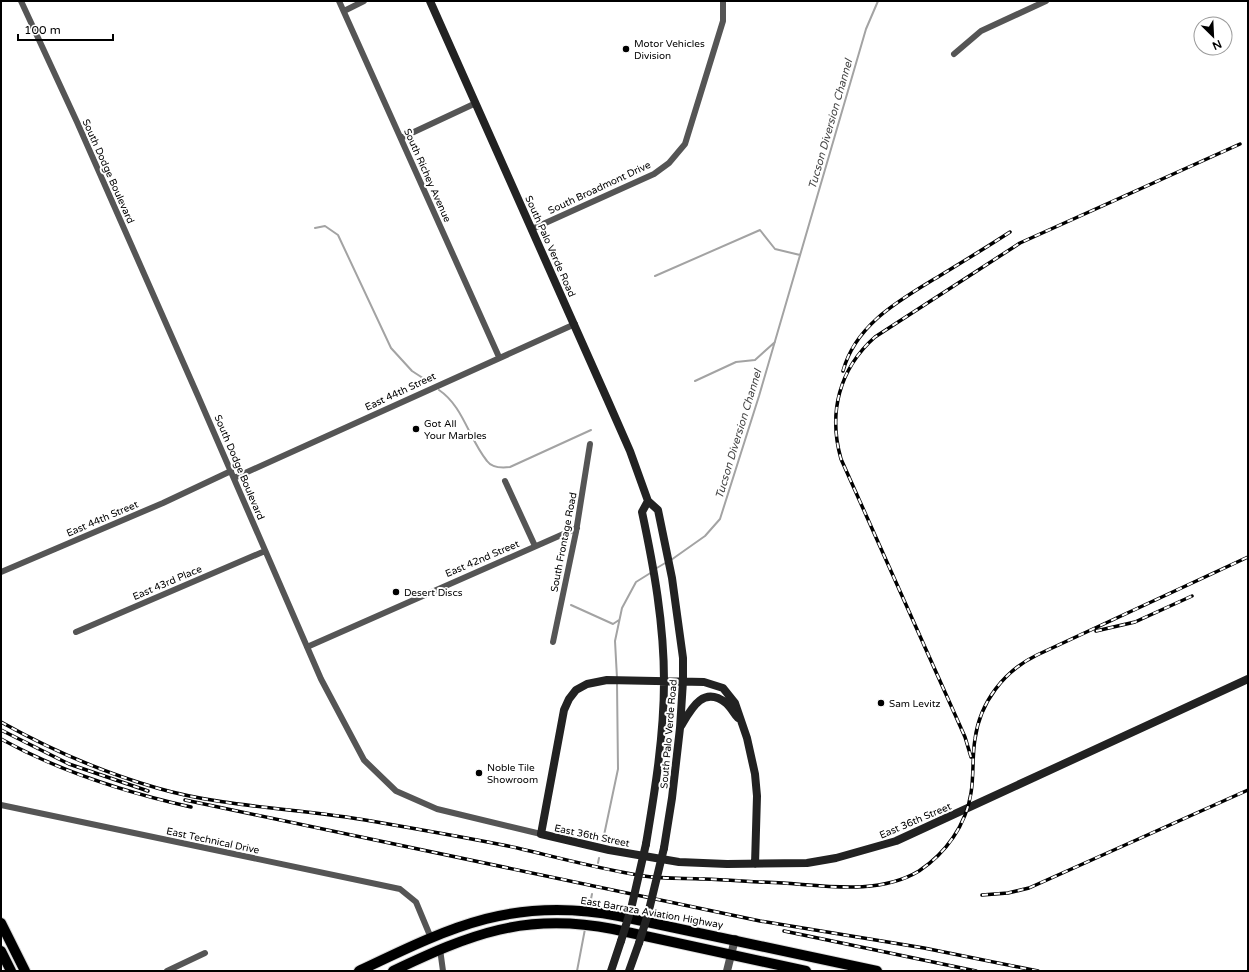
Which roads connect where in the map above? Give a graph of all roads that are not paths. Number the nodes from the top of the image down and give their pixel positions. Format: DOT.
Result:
graph roads {
  1 [pos="21,1"];
  2 [pos="339,1"];
  3 [pos="364,1"];
  4 [pos="430,1"];
  5 [pos="723,1"];
  6 [pos="1046,1"];
  7 [pos="344,11"];
  8 [pos="954,54"];
  9 [pos="476,104"];
  10 [pos="400,138"];
  11 [pos="532,229"];
  12 [pos="575,324"];
  13 [pos="499,357"];
  14 [pos="590,444"];
  15 [pos="231,471"];
  16 [pos="234,478"];
  17 [pos="505,481"];
  18 [pos="648,501"];
  19 [pos="577,528"];
  20 [pos="535,546"];
  21 [pos="265,551"];
  22 [pos="1,572"];
  23 [pos="76,632"];
  24 [pos="553,642"];
  25 [pos="307,647"];
  26 [pos="1248,679"];
  27 [pos="664,681"];
  28 [pos="683,681"];
  29 [pos="740,720"];
  30 [pos="680,728"];
  31 [pos="1,805"];
  32 [pos="541,834"];
  33 [pos="755,864"];
  34 [pos="560,909"];
  35 [pos="1,923"];
  36 [pos="431,938"];
  37 [pos="735,939"];
  38 [pos="440,949"];
  39 [pos="1,951"];
  40 [pos="205,953"];
  41 [pos="731,954"];
  42 [pos="382,960"];
  43 [pos="11,971"];
  44 [pos="25,971"];
  45 [pos="167,971"];
  46 [pos="355,971"];
  47 [pos="359,971"];
  48 [pos="393,971"];
  49 [pos="443,971"];
  50 [pos="611,971"];
  51 [pos="629,971"];
  52 [pos="727,971"];
  53 [pos="806,971"];
  54 [pos="877,971"];
  1 -- 15 [label="street, South Dodge Boulevard"];
  2 -- 7 [label="street, South Richey Avenue"];
  3 -- 7 [label="street"];
  4 -- 9 [label="main road, South Palo Verde Road"];
  5 -- 11 [label="street, South Broadmont Drive"];
  6 -- 8 [label="street"];
  7 -- 10 [label="street, South Richey Avenue"];
  9 -- 10 [label="street"];
  9 -- 11 [label="main road, South Palo Verde Road"];
  10 -- 13 [label="street, South Richey Avenue"];
  11 -- 12 [label="main road, South Palo Verde Road"];
  12 -- 13 [label="street, East 44th Street"];
  12 -- 18 [label="main road, South Palo Verde Road"];
  13 -- 16 [label="street, East 44th Street"];
  14 -- 19 [label="street, South Frontage Road"];
  15 -- 16 [label="street, South Dodge Boulevard"];
  15 -- 22 [label="street, East 44th Street"];
  16 -- 21 [label="street, South Dodge Boulevard"];
  17 -- 20 [label="street"];
  18 -- 27 [label="main road, South Palo Verde Road"];
  18 -- 28 [label="main road, South Palo Verde Road"];
  19 -- 20 [label="street, East 42nd Street"];
  19 -- 24 [label="street, South Frontage Road"];
  20 -- 25 [label="street, East 42nd Street"];
  21 -- 23 [label="street, East 43rd Place"];
  21 -- 25 [label="street, South Dodge Boulevard"];
  25 -- 32 [label="street, South Dodge Boulevard"];
  26 -- 33 [label="main road, East 36th Street"];
  27 -- 28 [label="main road"];
  27 -- 32 [label="main road"];
  27 -- 50 [label="main road, South Palo Verde Road, bridge"];
  28 -- 29 [label="main road"];
  28 -- 30 [label="main road, South Palo Verde Road"];
  29 -- 30 [label="main road"];
  29 -- 33 [label="main road"];
  30 -- 51 [label="main road, South Palo Verde Road, bridge"];
  31 -- 36 [label="street, East Technical Drive"];
  32 -- 33 [label="main road, East 36th Street"];
  34 -- 36 [label="main road, East Barraza Aviation Highway"];
  34 -- 37 [label="main road, East Barraza Aviation Highway"];
  34 -- 38 [label="main road"];
  35 -- 44 [label="main road"];
  36 -- 42 [label="main road, East Barraza Aviation Highway"];
  37 -- 41 [label="street"];
  37 -- 54 [label="main road, East Barraza Aviation Highway"];
  38 -- 41 [label="main road"];
  38 -- 48 [label="main road"];
  38 -- 49 [label="street"];
  39 -- 43 [label="main road"];
  40 -- 45 [label="street"];
  41 -- 52 [label="street"];
  41 -- 53 [label="main road"];
  42 -- 46 [label="main road"];
  42 -- 47 [label="main road, East Barraza Aviation Highway"];
}
